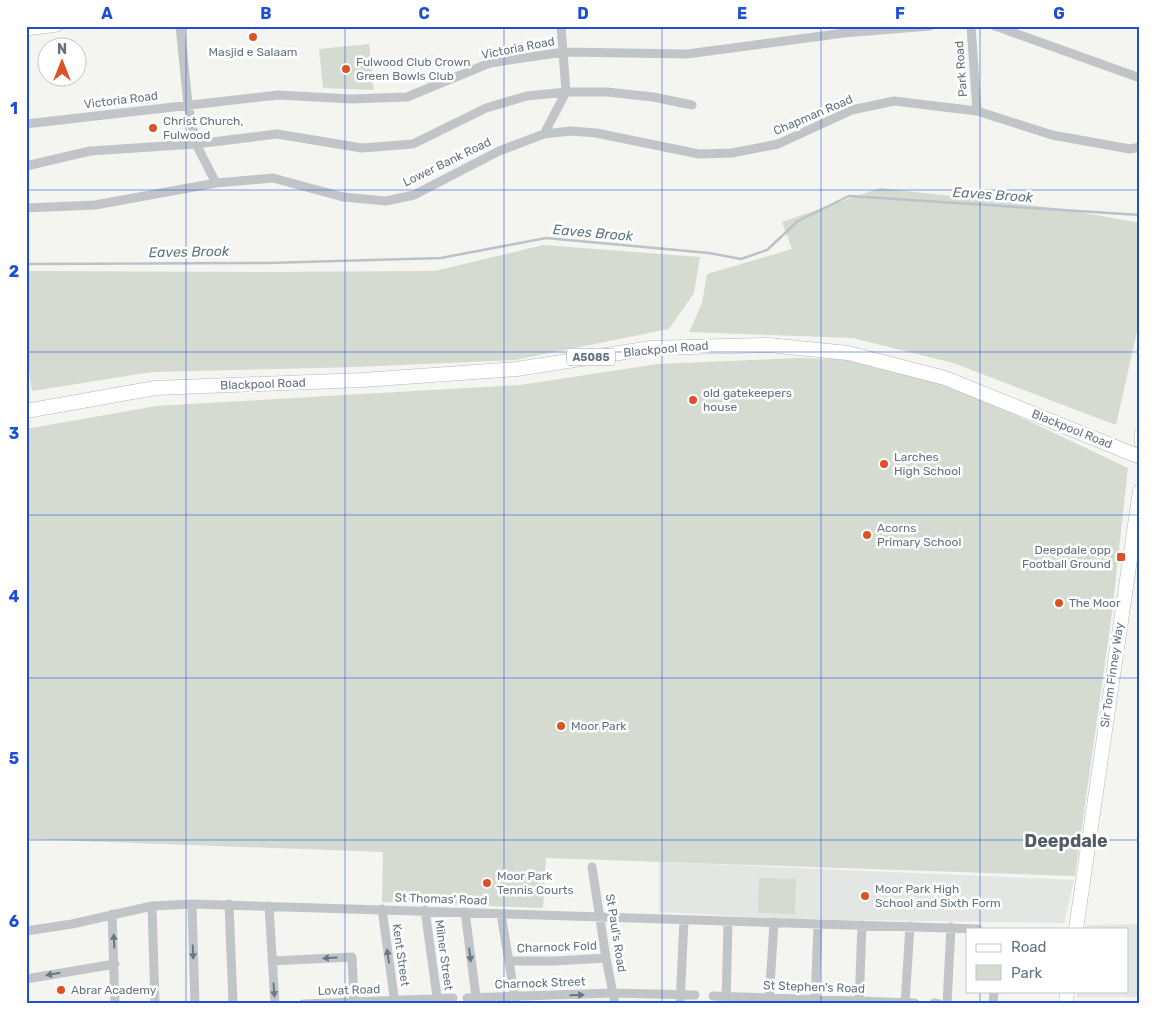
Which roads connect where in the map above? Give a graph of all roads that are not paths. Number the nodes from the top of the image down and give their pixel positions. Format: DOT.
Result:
graph roads {
  1 [pos="57,26"];
  2 [pos="180,26"];
  3 [pos="561,26"];
  4 [pos="930,26"];
  5 [pos="971,26"];
  6 [pos="995,26"];
  7 [pos="26,30"];
  8 [pos="564,52"];
  9 [pos="1140,78"];
  10 [pos="566,92"];
  11 [pos="188,104"];
  12 [pos="692,105"];
  13 [pos="977,111"];
  14 [pos="26,124"];
  15 [pos="544,134"];
  16 [pos="196,144"];
  17 [pos="1140,147"];
  18 [pos="699,154"];
  19 [pos="26,166"];
  20 [pos="216,183"];
  21 [pos="26,208"];
  22 [pos="26,411"];
  23 [pos="1140,434"];
  24 [pos="1140,443"];
  25 [pos="1140,457"];
  26 [pos="1140,491"];
  27 [pos="1137,515"];
  28 [pos="592,867"];
  29 [pos="192,904"];
  30 [pos="229,904"];
  31 [pos="152,906"];
  32 [pos="269,906"];
  33 [pos="382,909"];
  34 [pos="425,910"];
  35 [pos="465,912"];
  36 [pos="112,914"];
  37 [pos="501,914"];
  38 [pos="600,918"];
  39 [pos="684,920"];
  40 [pos="728,922"];
  41 [pos="774,922"];
  42 [pos="818,924"];
  43 [pos="862,925"];
  44 [pos="910,926"];
  45 [pos="951,927"];
  46 [pos="966,928"];
  47 [pos="1076,928"];
  48 [pos="26,931"];
  49 [pos="606,958"];
  50 [pos="272,961"];
  51 [pos="509,962"];
  52 [pos="115,964"];
  53 [pos="26,979"];
  54 [pos="614,993"];
  55 [pos="695,995"];
  56 [pos="712,996"];
  57 [pos="453,998"];
  58 [pos="680,999"];
  59 [pos="473,1000"];
  60 [pos="515,1000"];
  61 [pos="557,1000"];
  62 [pos="726,1000"];
  63 [pos="354,1001"];
  64 [pos="769,1001"];
  65 [pos="395,1002"];
  66 [pos="438,1002"];
  67 [pos="816,1002"];
  68 [pos="859,1003"];
  69 [pos="905,1003"];
  70 [pos="915,1003"];
  71 [pos="934,1003"];
  72 [pos="115,1004"];
  73 [pos="155,1004"];
  74 [pos="195,1004"];
  75 [pos="233,1004"];
  76 [pos="275,1004"];
  77 [pos="304,1004"];
  78 [pos="615,1004"];
  79 [pos="939,1004"];
  80 [pos="947,1004"];
  1 -- 7 [label="main road"];
  2 -- 11 [label="street"];
  3 -- 8 [label="street"];
  4 -- 8 [label="street, Victoria Road"];
  5 -- 13 [label="street, Park Road"];
  6 -- 9 [label="street"];
  8 -- 10 [label="street"];
  8 -- 11 [label="street, Victoria Road"];
  10 -- 12 [label="street"];
  10 -- 15 [label="street"];
  10 -- 16 [label="street"];
  11 -- 14 [label="street, Victoria Road"];
  11 -- 16 [label="street"];
  13 -- 17 [label="street, Chapman Road"];
  13 -- 18 [label="street, Chapman Road"];
  15 -- 18 [label="street, Lower Bank Road"];
  15 -- 20 [label="street, Lower Bank Road"];
  16 -- 19 [label="street"];
  16 -- 20 [label="street"];
  20 -- 21 [label="street, Lower Bank Road"];
  22 -- 25 [label="main road, Blackpool Road / A5085"];
  23 -- 24 [label="main road"];
  26 -- 27 [label="main road, Sir Tom Finney Way"];
  27 -- 47 [label="main road, Sir Tom Finney Way"];
  28 -- 38 [label="street, St Paul's Road"];
  29 -- 30 [label="street, St Thomas' Road"];
  29 -- 31 [label="street, St Thomas' Road"];
  29 -- 74 [label="street, one-way"];
  30 -- 32 [label="street, St Thomas' Road"];
  30 -- 75 [label="street"];
  31 -- 36 [label="street, St Thomas' Road"];
  31 -- 73 [label="street"];
  32 -- 33 [label="street, St Thomas' Road"];
  32 -- 50 [label="street"];
  33 -- 34 [label="street, St Thomas' Road"];
  65 -- 33 [label="street, Kent Street, one-way"];
  34 -- 35 [label="street, St Thomas' Road"];
  34 -- 66 [label="street, Milner Street"];
  35 -- 37 [label="street, St Thomas' Road"];
  35 -- 59 [label="street, one-way"];
  36 -- 48 [label="street, St Thomas' Road"];
  52 -- 36 [label="street, one-way"];
  37 -- 38 [label="street, St Thomas' Road"];
  37 -- 51 [label="street"];
  38 -- 39 [label="street, St Thomas' Road"];
  38 -- 49 [label="street, St Paul's Road"];
  39 -- 40 [label="street, St Thomas' Road"];
  39 -- 58 [label="street"];
  40 -- 41 [label="street, St Thomas' Road"];
  40 -- 62 [label="street"];
  41 -- 42 [label="street, St Thomas' Road"];
  41 -- 64 [label="street"];
  42 -- 43 [label="street, St Thomas' Road"];
  42 -- 67 [label="street"];
  43 -- 44 [label="street, St Thomas' Road"];
  43 -- 68 [label="street"];
  44 -- 45 [label="street, St Thomas' Road"];
  44 -- 69 [label="street"];
  45 -- 46 [label="street, St Thomas' Road"];
  45 -- 80 [label="street"];
  49 -- 51 [label="street, Charnock Fold"];
  49 -- 54 [label="street, St Paul's Road"];
  63 -- 50 [label="street, one-way"];
  50 -- 76 [label="street, one-way"];
  51 -- 60 [label="street"];
  52 -- 53 [label="street, one-way"];
  52 -- 72 [label="street"];
  54 -- 58 [label="street"];
  61 -- 54 [label="street, Charnock Street, one-way"];
  54 -- 78 [label="street, St Paul's Road"];
  55 -- 58 [label="street"];
  56 -- 62 [label="street, St Stephen's Road"];
  57 -- 66 [label="street"];
  59 -- 60 [label="street, Charnock Street"];
  60 -- 61 [label="street, Charnock Street"];
  62 -- 64 [label="street, St Stephen's Road"];
  63 -- 65 [label="street, Lovat Road"];
  63 -- 77 [label="street, Lovat Road"];
  64 -- 67 [label="street, St Stephen's Road"];
  65 -- 66 [label="street"];
  67 -- 68 [label="street, St Stephen's Road"];
  68 -- 69 [label="street, St Stephen's Road"];
  69 -- 70 [label="street, St Stephen's Road"];
  71 -- 79 [label="street"];
}
